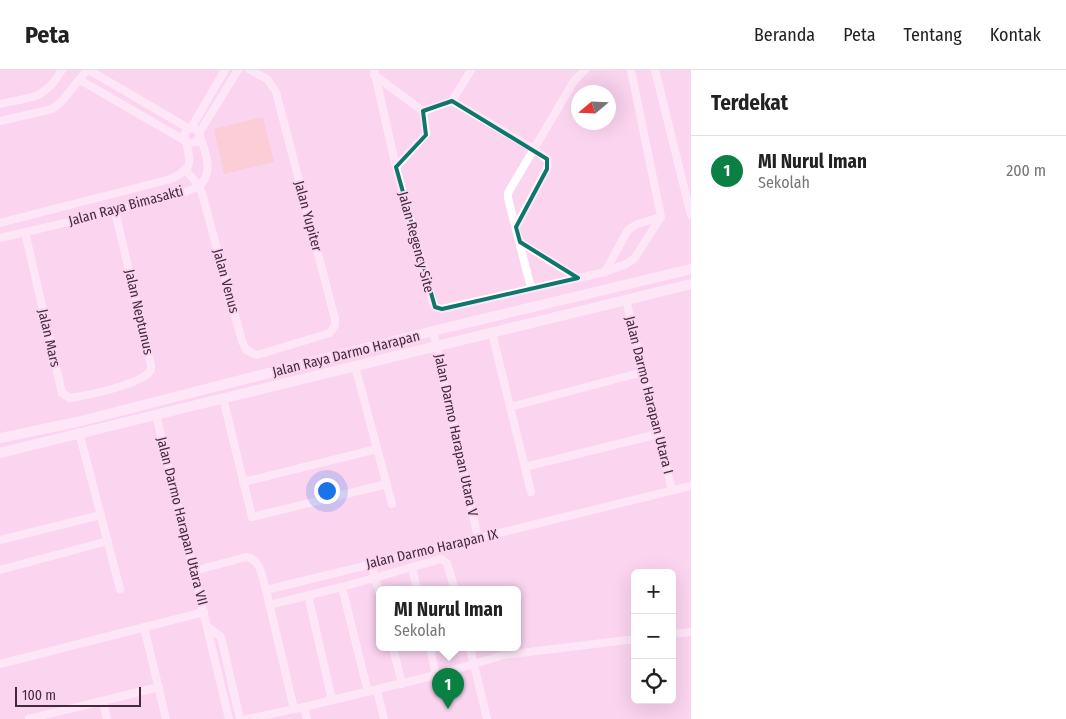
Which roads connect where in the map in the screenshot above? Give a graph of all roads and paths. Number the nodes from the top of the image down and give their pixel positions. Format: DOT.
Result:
graph roads {
  1 [pos="62,70"];
  2 [pos="88,70"];
  3 [pos="225,70"];
  4 [pos="238,70"];
  5 [pos="250,70"];
  6 [pos="471,70"];
  7 [pos="585,70"];
  8 [pos="631,70"];
  9 [pos="655,70"];
  10 [pos="374,73"];
  11 [pos="80,80"];
  12 [pos="452,101"];
  13 [pos="0,104"];
  14 [pos="423,111"];
  15 [pos="0,121"];
  16 [pos="190,128"];
  17 [pos="200,134"];
  18 [pos="186,141"];
  19 [pos="534,149"];
  20 [pos="396,167"];
  21 [pos="186,170"];
  22 [pos="199,186"];
  23 [pos="115,211"];
  24 [pos="691,215"];
  25 [pos="661,217"];
  26 [pos="0,223"];
  27 [pos="516,227"];
  28 [pos="25,232"];
  29 [pos="0,238"];
  30 [pos="520,242"];
  31 [pos="691,268"];
  32 [pos="605,272"];
  33 [pos="578,278"];
  34 [pos="691,284"];
  35 [pos="531,288"];
  36 [pos="626,300"];
  37 [pos="433,332"];
  38 [pos="492,333"];
  39 [pos="290,345"];
  40 [pos="437,346"];
  41 [pos="355,366"];
  42 [pos="643,372"];
  43 [pos="112,388"];
  44 [pos="223,398"];
  45 [pos="510,406"];
  46 [pos="156,415"];
  47 [pos="79,432"];
  48 [pos="658,434"];
  49 [pos="0,438"];
  50 [pos="377,449"];
  51 [pos="0,453"];
  52 [pos="525,467"];
  53 [pos="243,482"];
  54 [pos="387,484"];
  55 [pos="691,486"];
  56 [pos="672,490"];
  57 [pos="531,492"];
  58 [pos="392,504"];
  59 [pos="101,515"];
  60 [pos="478,538"];
  61 [pos="0,540"];
  62 [pos="108,542"];
  63 [pos="371,564"];
  64 [pos="412,567"];
  65 [pos="0,570"];
  66 [pos="194,572"];
  67 [pos="376,578"];
  68 [pos="378,586"];
  69 [pos="416,586"];
  70 [pos="454,586"];
  71 [pos="342,587"];
  72 [pos="120,589"];
  73 [pos="266,590"];
  74 [pos="308,595"];
  75 [pos="269,605"];
  76 [pos="204,612"];
  77 [pos="144,627"];
  78 [pos="208,627"];
  79 [pos="691,632"];
  80 [pos="676,634"];
  81 [pos="631,639"];
  82 [pos="394,651"];
  83 [pos="431,651"];
  84 [pos="471,651"];
  85 [pos="0,664"];
  86 [pos="475,664"];
  87 [pos="436,675"];
  88 [pos="402,684"];
  89 [pos="158,687"];
  90 [pos="372,691"];
  91 [pos="332,700"];
  92 [pos="103,702"];
  93 [pos="304,707"];
  94 [pos="294,709"];
  95 [pos="51,716"];
  96 [pos="29,719"];
  97 [pos="107,719"];
  98 [pos="166,719"];
  99 [pos="229,719"];
  100 [pos="240,719"];
  101 [pos="247,719"];
  102 [pos="307,719"];
  103 [pos="384,719"];
  104 [pos="487,719"];
  1 -- 13 [label="street"];
  2 -- 11 [label="street"];
  2 -- 16 [label="street"];
  3 -- 16 [label="street"];
  4 -- 17 [label="street"];
  5 -- 39 [label="street, Jalan Yupiter"];
  6 -- 12 [label="street"];
  7 -- 19 [label="street"];
  8 -- 25 [label="street"];
  9 -- 24 [label="street"];
  10 -- 14 [label="street, Jalan Regency Site"];
  10 -- 20 [label="street, Jalan Regency Site"];
  11 -- 15 [label="street"];
  11 -- 18 [label="street"];
  12 -- 14 [label="street"];
  12 -- 19 [label="street"];
  14 -- 20 [label="street"];
  16 -- 17 [label="street"];
  16 -- 18 [label="street"];
  17 -- 18 [label="street"];
  17 -- 22 [label="street, Jalan Raya Bimasakti"];
  18 -- 21 [label="street, Jalan Raya Bimasakti"];
  19 -- 27 [label="street"];
  19 -- 27 [label="street"];
  20 -- 35 [label="street, Jalan Regency Site"];
  21 -- 22 [label="street, Jalan Venus"];
  21 -- 26 [label="street, Jalan Raya Bimasakti"];
  22 -- 23 [label="street, Jalan Raya Bimasakti"];
  22 -- 39 [label="street, Jalan Venus"];
  23 -- 28 [label="street, Jalan Raya Bimasakti"];
  23 -- 43 [label="street, Jalan Neptunus"];
  25 -- 32 [label="street, Jalan Regency Site"];
  25 -- 32 [label="street"];
  27 -- 30 [label="street"];
  28 -- 29 [label="street, Jalan Raya Bimasakti"];
  28 -- 43 [label="street, Jalan Mars"];
  30 -- 33 [label="street"];
  30 -- 35 [label="street"];
  31 -- 37 [label="street, Jalan Raya Darmo Harapan"];
  32 -- 33 [label="street, Jalan Regency Site"];
  33 -- 35 [label="street, Jalan Regency Site"];
  34 -- 36 [label="street, Jalan Raya Darmo Harapan"];
  36 -- 38 [label="street, Jalan Raya Darmo Harapan"];
  36 -- 42 [label="street, Jalan Darmo Harapan Utara I"];
  37 -- 40 [label="street, Jalan Darmo Harapan Utara V"];
  37 -- 49 [label="street, Jalan Raya Darmo Harapan"];
  38 -- 40 [label="street, Jalan Raya Darmo Harapan"];
  38 -- 45 [label="street"];
  40 -- 41 [label="street, Jalan Raya Darmo Harapan"];
  40 -- 60 [label="street, Jalan Darmo Harapan Utara V"];
  41 -- 44 [label="street, Jalan Raya Darmo Harapan"];
  41 -- 50 [label="street"];
  42 -- 45 [label="street"];
  42 -- 48 [label="street, Jalan Darmo Harapan Utara I"];
  44 -- 46 [label="street, Jalan Raya Darmo Harapan"];
  44 -- 53 [label="street"];
  45 -- 52 [label="street"];
  46 -- 47 [label="street, Jalan Raya Darmo Harapan"];
  46 -- 66 [label="street, Jalan Darmo Harapan Utara VII"];
  47 -- 51 [label="street, Jalan Raya Darmo Harapan"];
  47 -- 59 [label="street"];
  48 -- 52 [label="street"];
  48 -- 56 [label="street, Jalan Darmo Harapan Utara I"];
  50 -- 53 [label="street"];
  50 -- 54 [label="street"];
  52 -- 57 [label="street"];
  53 -- 54 [label="street"];
  54 -- 58 [label="street"];
  55 -- 56 [label="street, Jalan Darmo Harapan IX"];
  56 -- 60 [label="street, Jalan Darmo Harapan IX"];
  59 -- 61 [label="street"];
  59 -- 62 [label="street"];
  60 -- 63 [label="street, Jalan Darmo Harapan IX"];
  62 -- 65 [label="street"];
  62 -- 72 [label="street"];
  63 -- 67 [label="street"];
  63 -- 73 [label="street, Jalan Darmo Harapan IX"];
  64 -- 67 [label="street"];
  64 -- 69 [label="street"];
  64 -- 70 [label="street"];
  66 -- 73 [label="street"];
  66 -- 76 [label="street, Jalan Darmo Harapan Utara VII"];
  67 -- 68 [label="street"];
  67 -- 71 [label="street"];
  71 -- 74 [label="street"];
  71 -- 90 [label="street"];
  73 -- 75 [label="street"];
  74 -- 75 [label="street"];
  74 -- 91 [label="street"];
  75 -- 94 [label="street"];
  76 -- 77 [label="street"];
  76 -- 78 [label="street, Jalan Darmo Harapan Utara VII"];
  77 -- 85 [label="street"];
  77 -- 89 [label="street"];
  78 -- 99 [label="street, Jalan Darmo Harapan Utara VII"];
  78 -- 100 [label="street"];
  79 -- 80 [label="street"];
  81 -- 86 [label="street"];
  82 -- 88 [label="street"];
  83 -- 87 [label="street"];
  84 -- 86 [label="street"];
  86 -- 87 [label="street"];
  86 -- 104 [label="street"];
  87 -- 88 [label="street"];
  88 -- 90 [label="street"];
  89 -- 92 [label="street"];
  89 -- 98 [label="street"];
  90 -- 91 [label="street"];
  90 -- 103 [label="street"];
  91 -- 93 [label="street"];
  92 -- 95 [label="street"];
  92 -- 97 [label="street"];
  93 -- 94 [label="street"];
  93 -- 102 [label="street"];
  94 -- 101 [label="street"];
  95 -- 96 [label="street"];
}
